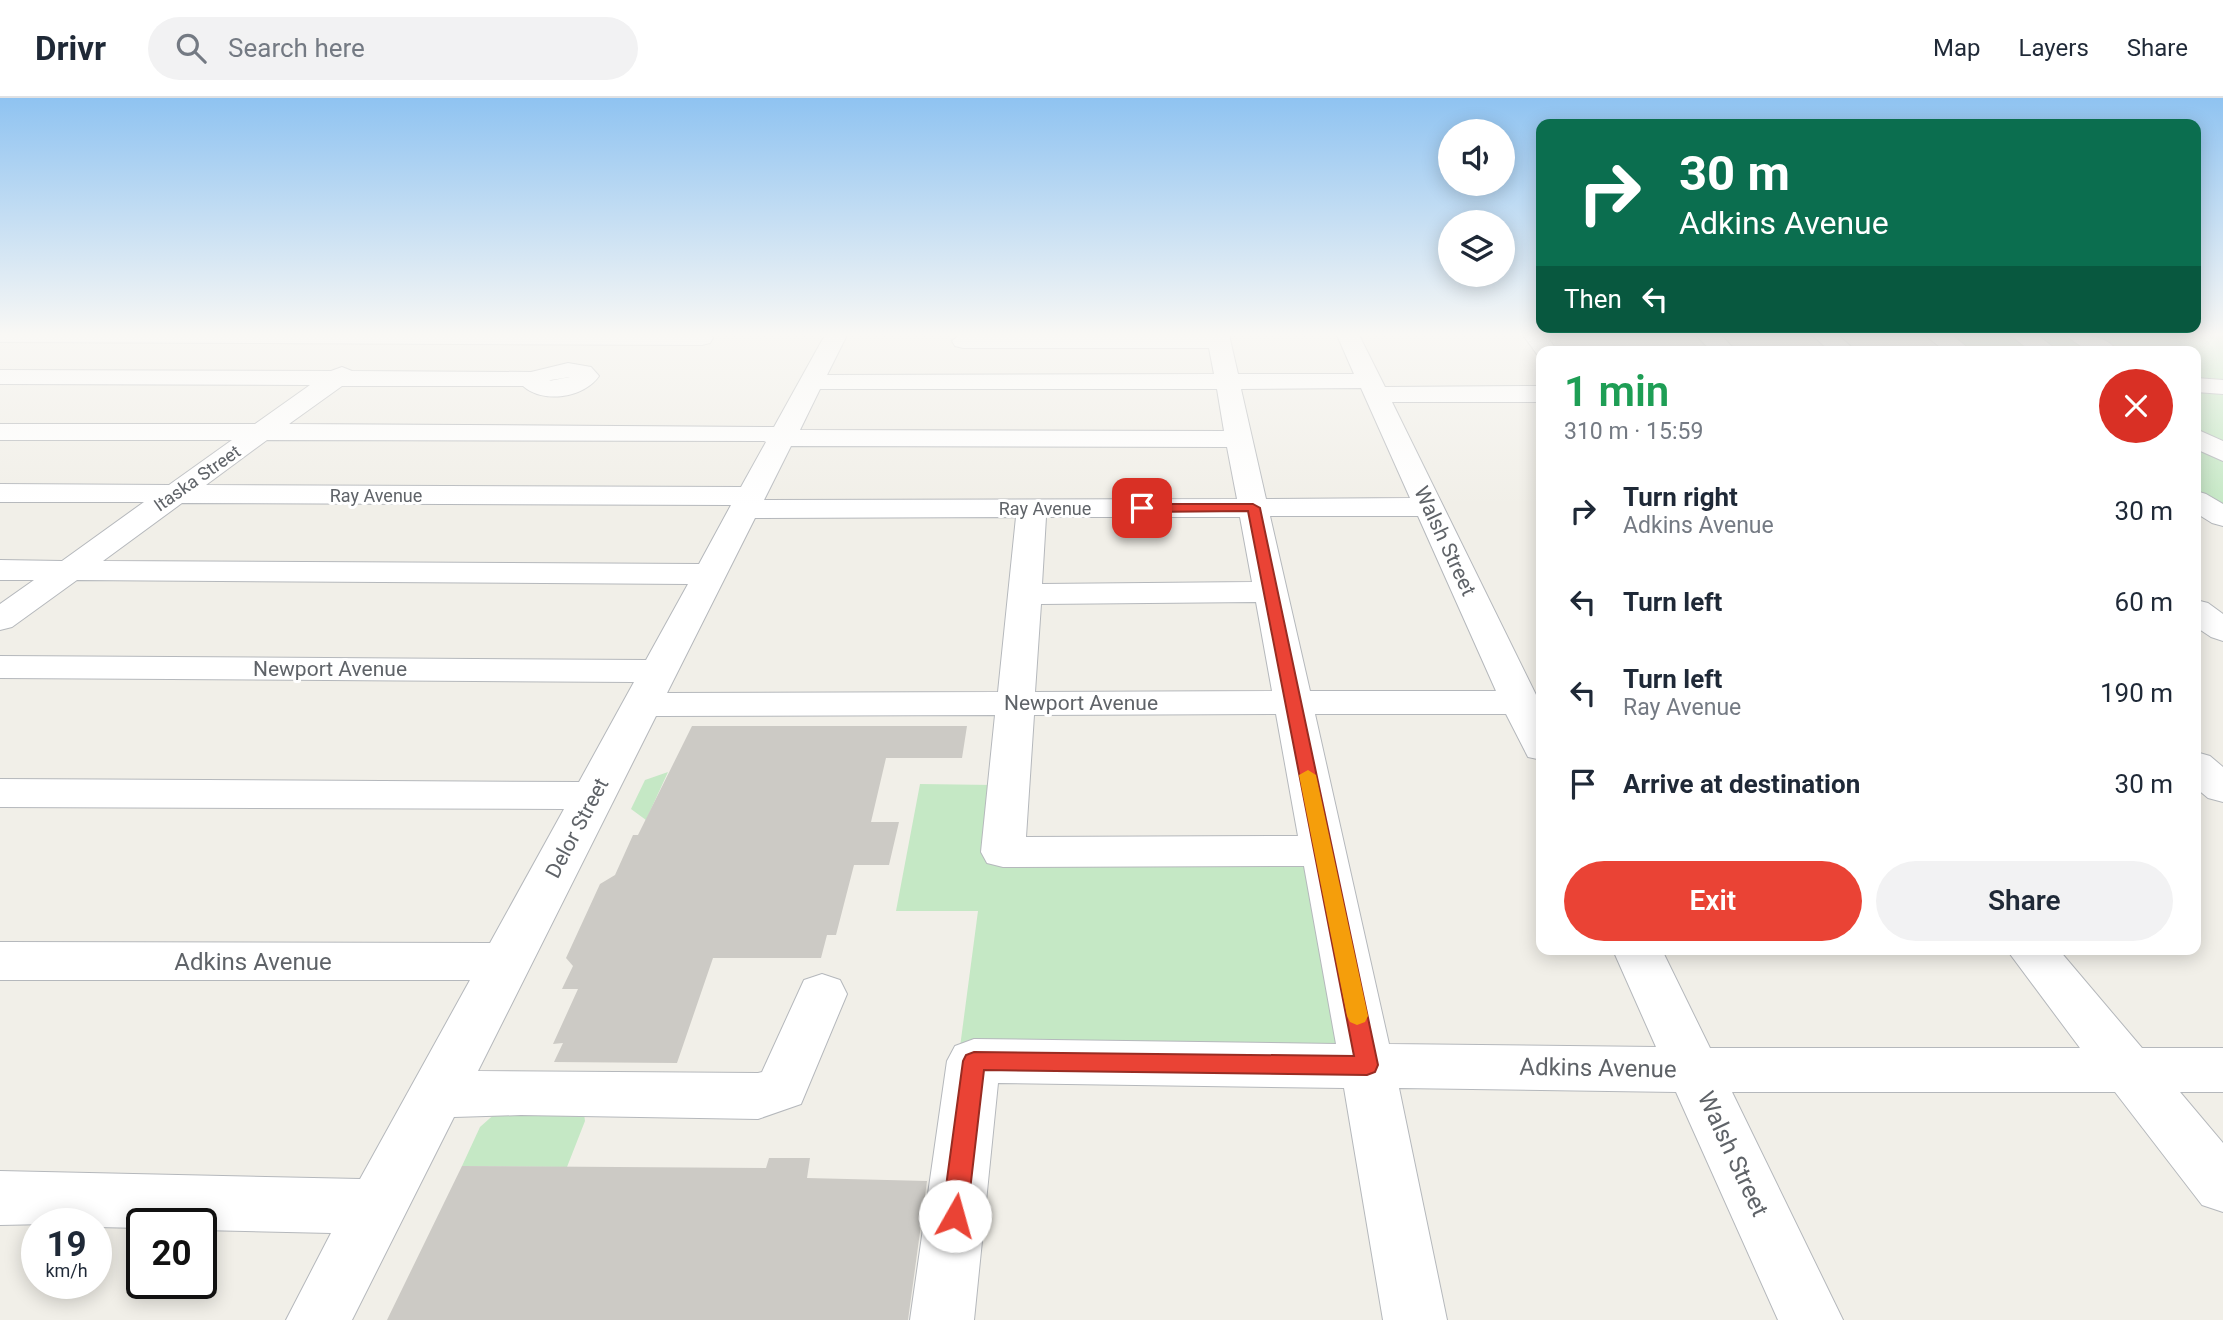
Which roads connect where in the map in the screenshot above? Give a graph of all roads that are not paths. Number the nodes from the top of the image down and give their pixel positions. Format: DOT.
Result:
graph roads {
  1 [pos="318,392"];
  2 [pos="807,392"];
  3 [pos="1229,392"];
  4 [pos="1376,392"];
  5 [pos="1487,392"];
  6 [pos="1536,394"];
  7 [pos="0,432"];
  8 [pos="261,433"];
  9 [pos="783,438"];
  10 [pos="1239,439"];
  11 [pos="2201,440"];
  12 [pos="2223,453"];
  13 [pos="0,494"];
  14 [pos="175,494"];
  15 [pos="748,502"];
  16 [pos="2201,503"];
  17 [pos="1430,507"];
  18 [pos="1031,508"];
  19 [pos="1253,508"];
  20 [pos="2223,517"];
  21 [pos="0,570"];
  22 [pos="68,570"];
  23 [pos="710,574"];
  24 [pos="1271,592"];
  25 [pos="1024,594"];
  26 [pos="2201,614"];
  27 [pos="0,620"];
  28 [pos="2223,630"];
  29 [pos="0,667"];
  30 [pos="651,688"];
  31 [pos="1520,702"];
  32 [pos="1015,703"];
  33 [pos="1293,703"];
  34 [pos="1536,735"];
  35 [pos="2201,769"];
  36 [pos="2223,789"];
  37 [pos="0,793"];
  38 [pos="594,796"];
  39 [pos="1324,851"];
  40 [pos="1639,955"];
  41 [pos="2035,955"];
  42 [pos="0,961"];
  43 [pos="507,962"];
  44 [pos="822,994"];
  45 [pos="1367,1065"];
  46 [pos="1693,1070"];
  47 [pos="2223,1070"];
  48 [pos="2128,1071"];
  49 [pos="437,1095"];
  50 [pos="2223,1186"];
  51 [pos="6,1205"];
  52 [pos="377,1207"];
  53 [pos="318,1320"];
  54 [pos="942,1320"];
  55 [pos="1415,1320"];
  56 [pos="1811,1320"];
  1 -- 8 [label="street, Itaska Street"];
  2 -- 9 [label="street, Delor Street"];
  3 -- 10 [label="street"];
  4 -- 17 [label="street, Walsh Street"];
  5 -- 6 [label="street"];
  7 -- 8 [label="street"];
  8 -- 9 [label="street"];
  8 -- 14 [label="street, Itaska Street"];
  9 -- 10 [label="street"];
  9 -- 15 [label="street, Delor Street"];
  10 -- 19 [label="street"];
  11 -- 12 [label="street"];
  13 -- 14 [label="street, Ray Avenue"];
  14 -- 15 [label="street, Ray Avenue"];
  14 -- 22 [label="street, Itaska Street"];
  15 -- 18 [label="street, Ray Avenue"];
  15 -- 23 [label="street, Delor Street"];
  16 -- 20 [label="street"];
  17 -- 19 [label="street, Ray Avenue"];
  17 -- 31 [label="street, Walsh Street"];
  18 -- 19 [label="street, Ray Avenue"];
  18 -- 25 [label="street"];
  19 -- 24 [label="street"];
  21 -- 22 [label="street"];
  22 -- 23 [label="street"];
  22 -- 27 [label="street, Itaska Street"];
  23 -- 30 [label="street, Delor Street"];
  24 -- 25 [label="street"];
  24 -- 33 [label="street"];
  25 -- 32 [label="street"];
  26 -- 28 [label="street"];
  29 -- 30 [label="street, Newport Avenue"];
  30 -- 32 [label="street, Newport Avenue"];
  30 -- 38 [label="street, Delor Street"];
  31 -- 33 [label="street, Newport Avenue"];
  31 -- 34 [label="street, Walsh Street"];
  32 -- 33 [label="street, Newport Avenue"];
  32 -- 39 [label="street"];
  33 -- 39 [label="street"];
  35 -- 36 [label="street"];
  37 -- 38 [label="street"];
  38 -- 43 [label="street, Delor Street"];
  39 -- 45 [label="street"];
  40 -- 46 [label="street, Walsh Street"];
  41 -- 48 [label="street"];
  42 -- 43 [label="street, Adkins Avenue"];
  43 -- 49 [label="street, Delor Street"];
  44 -- 49 [label="street"];
  45 -- 46 [label="street, Adkins Avenue"];
  45 -- 54 [label="street, Adkins Avenue"];
  45 -- 55 [label="street"];
  46 -- 48 [label="street, Adkins Avenue"];
  46 -- 56 [label="street, Walsh Street"];
  47 -- 48 [label="street, Adkins Avenue"];
  48 -- 50 [label="street"];
  49 -- 52 [label="street, Delor Street"];
  51 -- 52 [label="street"];
  52 -- 53 [label="street, Delor Street"];
}
